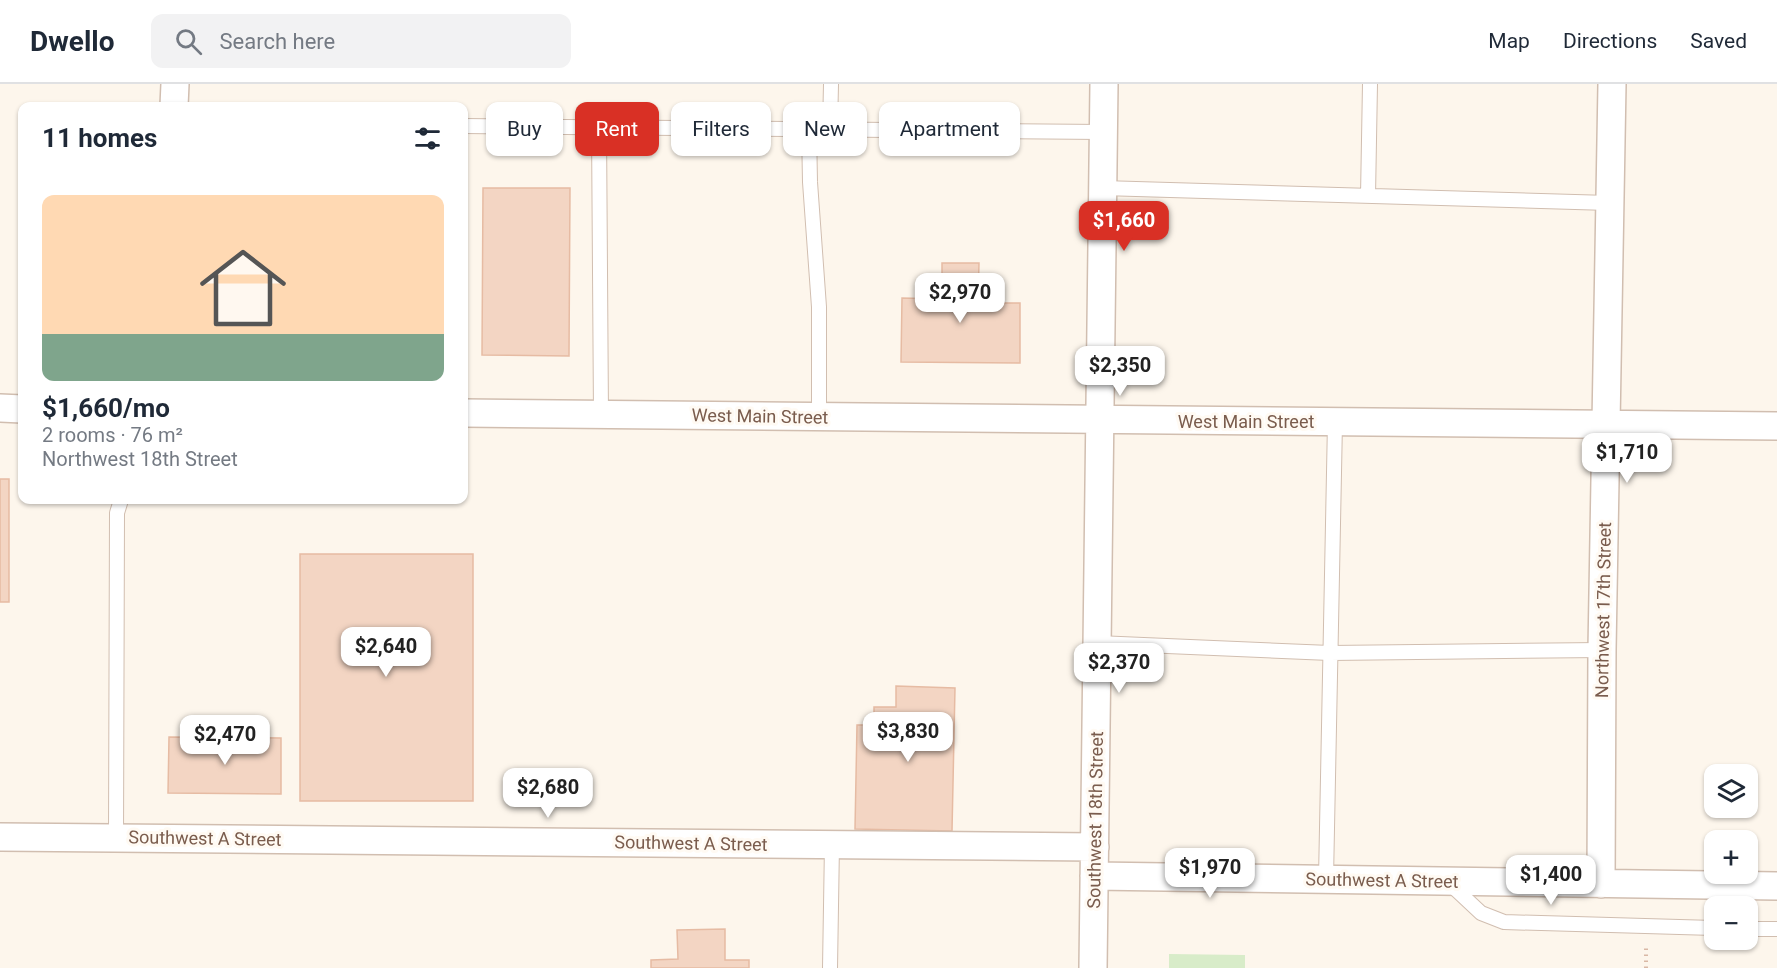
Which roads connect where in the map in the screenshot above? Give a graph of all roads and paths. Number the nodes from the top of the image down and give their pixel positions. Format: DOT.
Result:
graph roads {
  1 [pos="175,84"];
  2 [pos="831,84"];
  3 [pos="1104,84"];
  4 [pos="1370,84"];
  5 [pos="1612,84"];
  6 [pos="174,102"];
  7 [pos="831,102"];
  8 [pos="468,126"];
  9 [pos="575,128"];
  10 [pos="659,128"];
  11 [pos="783,129"];
  12 [pos="867,130"];
  13 [pos="1103,132"];
  14 [pos="599,156"];
  15 [pos="810,156"];
  16 [pos="1102,188"];
  17 [pos="1368,196"];
  18 [pos="1609,203"];
  19 [pos="0,408"];
  20 [pos="18,409"];
  21 [pos="468,413"];
  22 [pos="601,414"];
  23 [pos="819,417"];
  24 [pos="1100,420"];
  25 [pos="1335,422"];
  26 [pos="1605,425"];
  27 [pos="1777,426"];
  28 [pos="120,504"];
  29 [pos="1097,643"];
  30 [pos="1602,650"];
  31 [pos="1330,653"];
  32 [pos="0,837"];
  33 [pos="116,838"];
  34 [pos="832,844"];
  35 [pos="1095,847"];
  36 [pos="1094,876"];
  37 [pos="1326,879"];
  38 [pos="1448,881"];
  39 [pos="1601,884"];
  40 [pos="1777,886"];
  41 [pos="1704,928"];
  42 [pos="1758,929"];
  43 [pos="1777,930"];
  44 [pos="830,968"];
  45 [pos="1093,968"];
  1 -- 6 [label="street"];
  2 -- 7 [label="lane"];
  3 -- 13 [label="street, Southwest 18th Street"];
  4 -- 17 [label="lane"];
  5 -- 18 [label="street, Northwest 17th Street"];
  8 -- 9 [label="lane"];
  10 -- 11 [label="lane"];
  12 -- 13 [label="lane"];
  13 -- 16 [label="street, Southwest 18th Street"];
  14 -- 22 [label="lane"];
  15 -- 23 [label="lane"];
  16 -- 17 [label="lane"];
  16 -- 24 [label="street, Southwest 18th Street"];
  17 -- 18 [label="lane"];
  18 -- 26 [label="street, Northwest 17th Street"];
  19 -- 20 [label="street"];
  21 -- 22 [label="street, West Main Street"];
  22 -- 23 [label="street, West Main Street"];
  23 -- 24 [label="street, West Main Street"];
  24 -- 25 [label="street, West Main Street"];
  24 -- 29 [label="street, Southwest 18th Street"];
  25 -- 26 [label="street, West Main Street"];
  25 -- 31 [label="lane"];
  26 -- 27 [label="street, West Main Street"];
  26 -- 30 [label="street, Northwest 17th Street"];
  28 -- 33 [label="lane"];
  29 -- 31 [label="lane"];
  29 -- 35 [label="street, Southwest 18th Street"];
  30 -- 31 [label="lane"];
  30 -- 39 [label="street, Northwest 17th Street"];
  31 -- 37 [label="lane"];
  32 -- 33 [label="street, Southwest A Street"];
  33 -- 34 [label="street, Southwest A Street"];
  34 -- 35 [label="street, Southwest A Street"];
  34 -- 44 [label="lane"];
  35 -- 36 [label="street, Southwest 18th Street"];
  36 -- 37 [label="street, Southwest A Street"];
  36 -- 45 [label="street, Southwest 18th Street"];
  37 -- 38 [label="street, Southwest A Street"];
  38 -- 39 [label="street, Southwest A Street"];
  38 -- 41 [label="lane"];
  39 -- 40 [label="street, Southwest A Street"];
  42 -- 43 [label="lane"];
}
